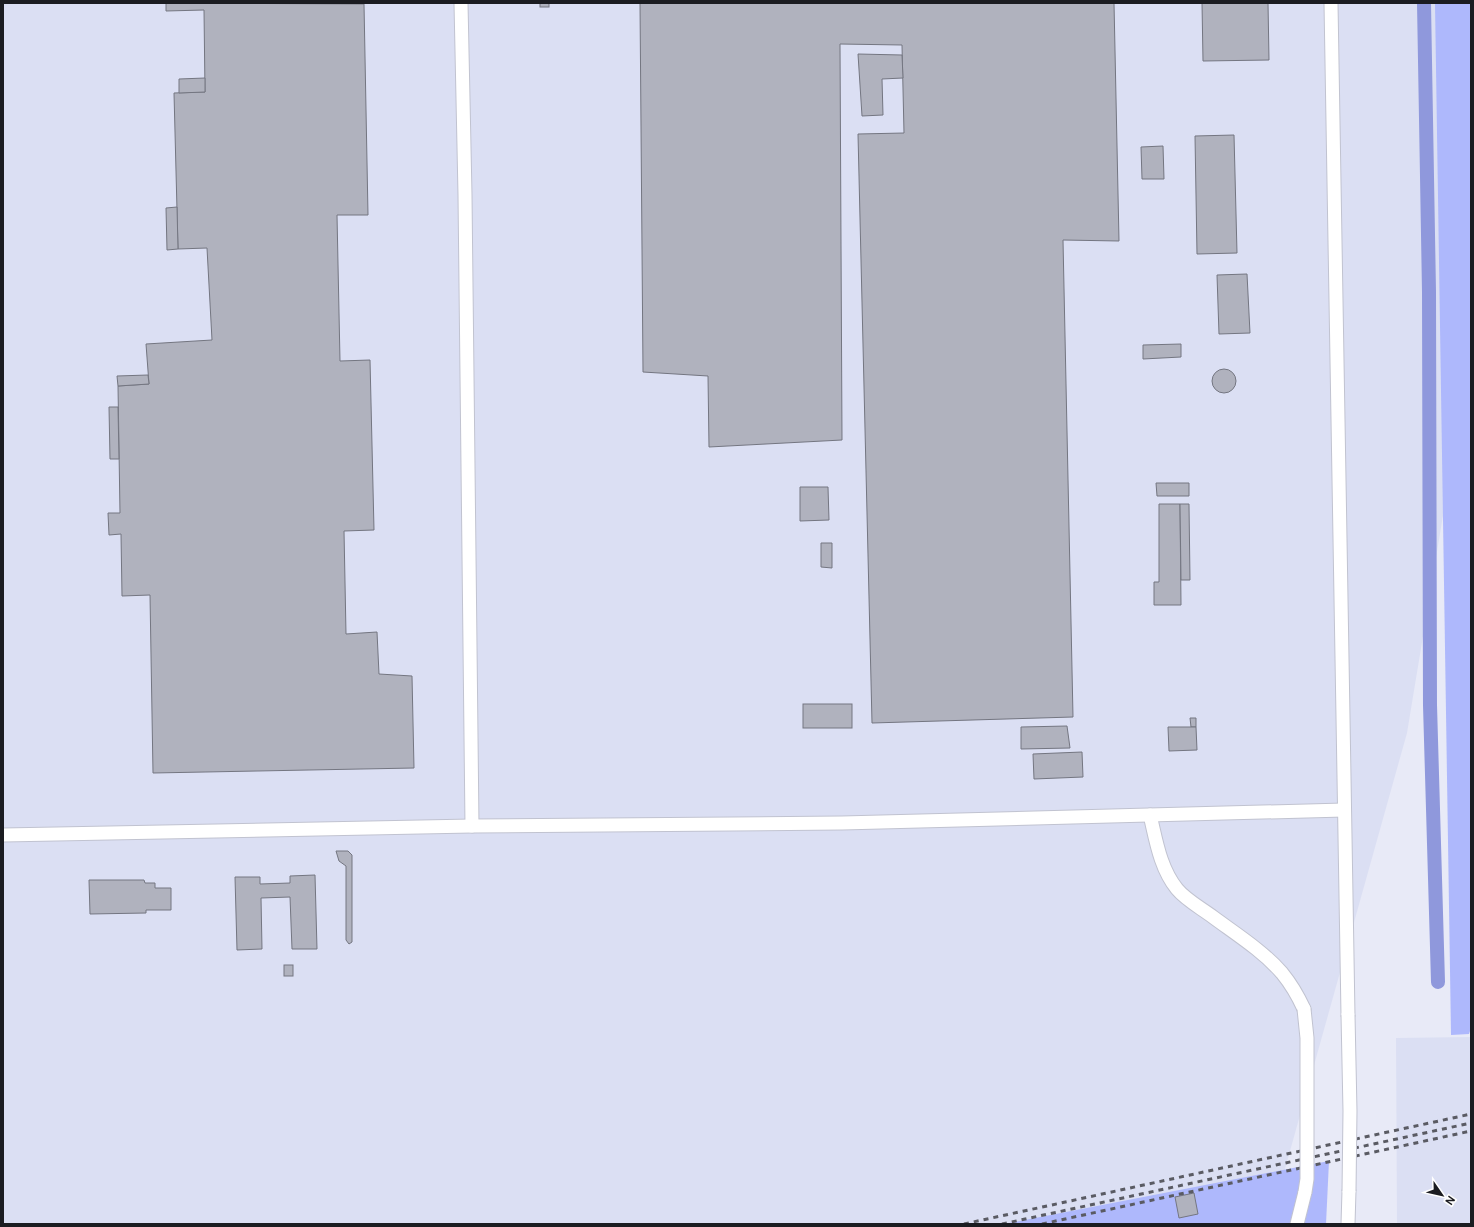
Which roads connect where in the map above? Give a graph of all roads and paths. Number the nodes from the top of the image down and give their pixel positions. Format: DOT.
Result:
graph roads {
  1 [pos="461,3"];
  2 [pos="1331,3"];
  3 [pos="1344,810"];
  4 [pos="1150,815"];
  5 [pos="472,826"];
  6 [pos="3,835"];
  7 [pos="1297,1224"];
  8 [pos="1348,1224"];
  1 -- 5 [label="street"];
  2 -- 3 [label="street"];
  3 -- 4 [label="street"];
  3 -- 8 [label="street, bridge"];
  4 -- 5 [label="street"];
  4 -- 7 [label="street, bridge"];
  5 -- 6 [label="street"];
}
